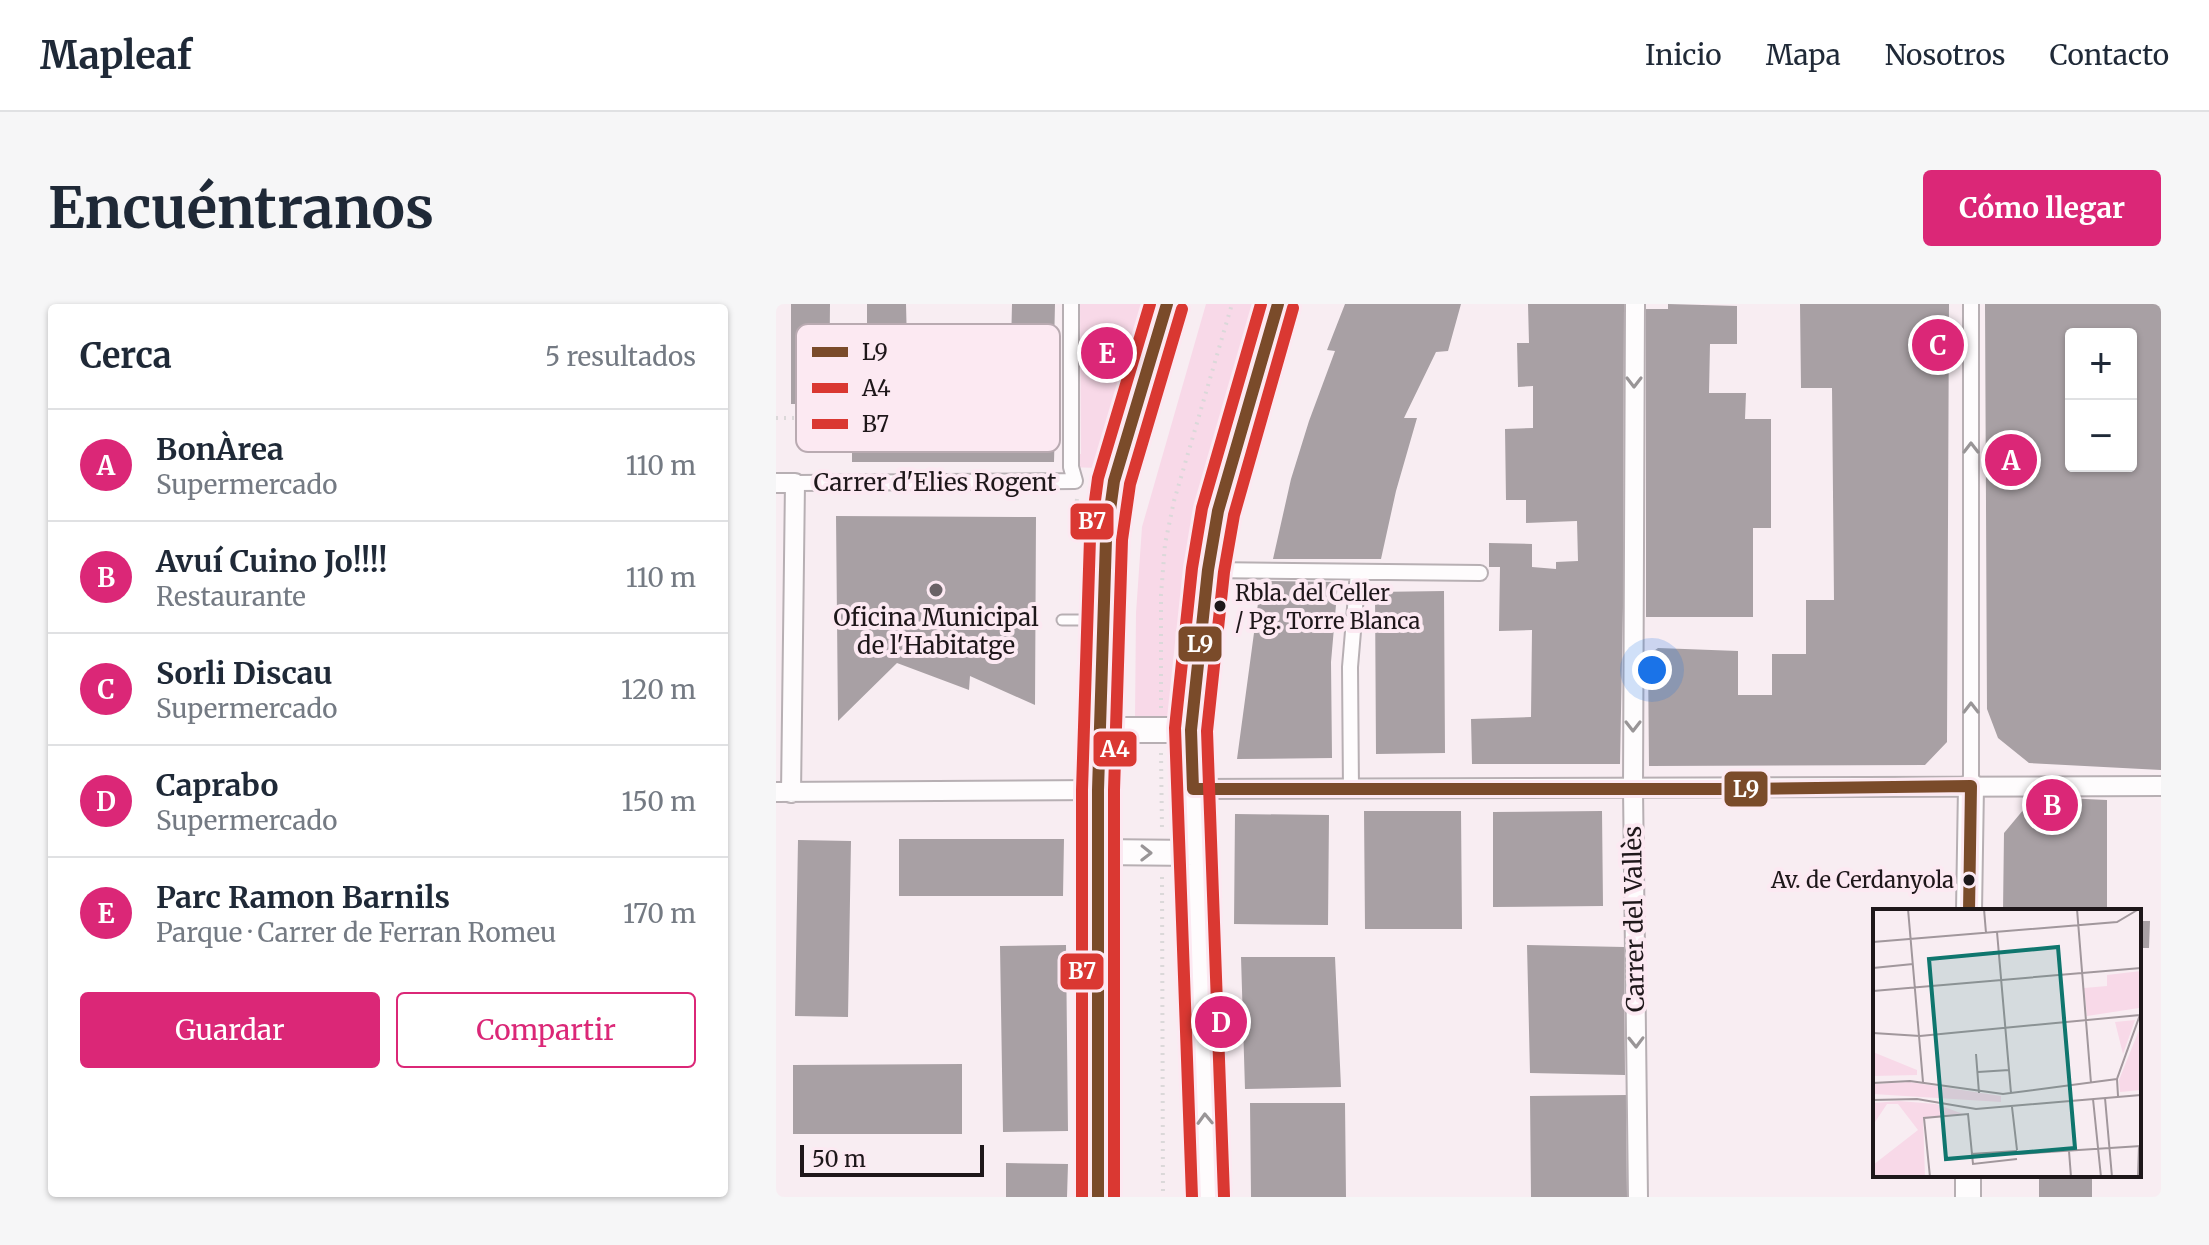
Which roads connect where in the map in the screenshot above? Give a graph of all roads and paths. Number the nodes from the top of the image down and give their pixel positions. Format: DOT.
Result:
graph roads {
  1 [pos="1071,304"];
  2 [pos="1167,304"];
  3 [pos="1278,304"];
  4 [pos="1635,304"];
  5 [pos="1971,304"];
  6 [pos="1060,417"];
  7 [pos="1071,417"];
  8 [pos="776,418"];
  9 [pos="796,418"];
  10 [pos="785,483"];
  11 [pos="1208,570"];
  12 [pos="1358,572"];
  13 [pos="1480,573"];
  14 [pos="1062,620"];
  15 [pos="1104,620"];
  16 [pos="1101,730"];
  17 [pos="1191,730"];
  18 [pos="1971,786"];
  19 [pos="2161,786"];
  20 [pos="1193,789"];
  21 [pos="1633,789"];
  22 [pos="1098,790"];
  23 [pos="1351,790"];
  24 [pos="784,792"];
  25 [pos="1098,852"];
  26 [pos="1195,853"];
  27 [pos="1969,909"];
  28 [pos="1098,1197"];
  29 [pos="1208,1197"];
  30 [pos="1638,1197"];
  1 -- 7 [label="street"];
  2 -- 15 [label="street"];
  3 -- 11 [label="street"];
  4 -- 21 [label="street, Carrer del Vallès, one-way"];
  18 -- 5 [label="street, one-way"];
  6 -- 7 [label="path"];
  7 -- 10 [label="street, Carrer d'Elies Rogent"];
  8 -- 9 [label="path"];
  10 -- 24 [label="street"];
  11 -- 12 [label="street"];
  11 -- 17 [label="street"];
  12 -- 13 [label="street"];
  12 -- 23 [label="street"];
  14 -- 15 [label="lane"];
  15 -- 16 [label="street"];
  16 -- 17 [label="street"];
  16 -- 22 [label="street"];
  17 -- 20 [label="street"];
  18 -- 19 [label="street"];
  18 -- 21 [label="street"];
  18 -- 27 [label="street"];
  20 -- 23 [label="street"];
  20 -- 26 [label="street"];
  21 -- 23 [label="street"];
  21 -- 30 [label="street, Carrer del Vallès, one-way"];
  22 -- 24 [label="street"];
  22 -- 25 [label="street"];
  25 -- 26 [label="street, one-way"];
  25 -- 28 [label="street"];
  29 -- 26 [label="street, one-way"];
}
